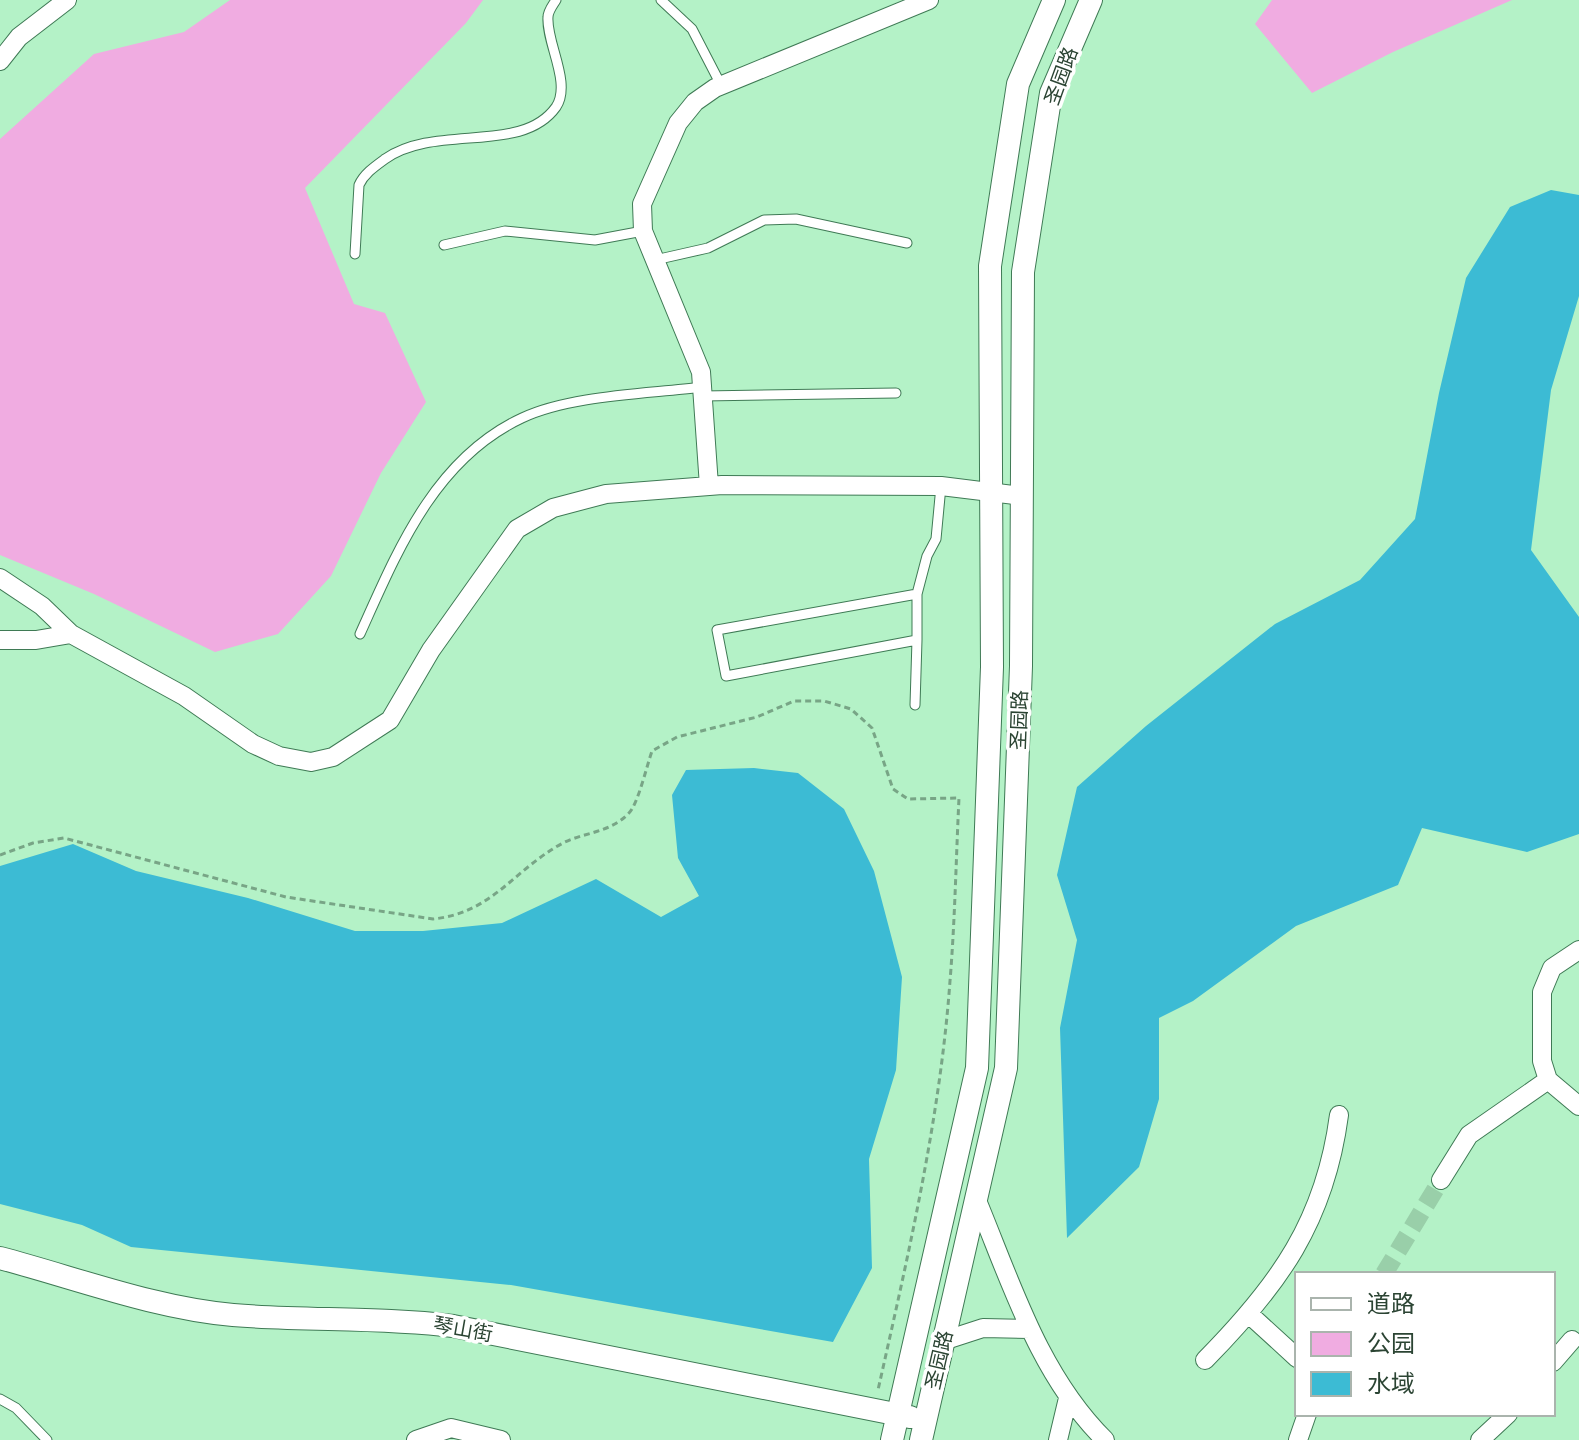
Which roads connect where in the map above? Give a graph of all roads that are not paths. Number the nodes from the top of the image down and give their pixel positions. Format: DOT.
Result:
graph roads {
  1 [pos="67,0"];
  2 [pos="556,0"];
  3 [pos="661,0"];
  4 [pos="929,0"];
  5 [pos="1054,0"];
  6 [pos="1091,0"];
  7 [pos="0,61"];
  8 [pos="721,85"];
  9 [pos="643,231"];
  10 [pos="907,243"];
  11 [pos="444,245"];
  12 [pos="355,254"];
  13 [pos="655,260"];
  14 [pos="703,391"];
  15 [pos="896,393"];
  16 [pos="709,486"];
  17 [pos="941,486"];
  18 [pos="991,494"];
  19 [pos="1022,496"];
  20 [pos="0,578"];
  21 [pos="917,594"];
  22 [pos="71,634"];
  23 [pos="360,634"];
  24 [pos="0,640"];
  25 [pos="917,640"];
  26 [pos="915,705"];
  27 [pos="1579,950"];
  28 [pos="1548,1080"];
  29 [pos="1579,1106"];
  30 [pos="1339,1115"];
  31 [pos="1441,1180"];
  32 [pos="976,1198"];
  33 [pos="0,1258"];
  34 [pos="1250,1315"];
  35 [pos="1030,1329"];
  36 [pos="1572,1340"];
  37 [pos="943,1341"];
  38 [pos="1295,1356"];
  39 [pos="1205,1360"];
  40 [pos="1555,1360"];
  41 [pos="1068,1398"];
  42 [pos="0,1399"];
  43 [pos="898,1415"];
  44 [pos="1306,1416"];
  45 [pos="1506,1416"];
  46 [pos="923,1429"];
  47 [pos="47,1440"];
  48 [pos="416,1440"];
  49 [pos="501,1440"];
  50 [pos="892,1440"];
  51 [pos="1058,1440"];
  52 [pos="1105,1440"];
  53 [pos="1298,1440"];
  54 [pos="1480,1440"];
  1 -- 7 [label="street"];
  2 -- 12 [label="lane"];
  3 -- 8 [label="lane"];
  4 -- 8 [label="street"];
  5 -- 18 [label="street, 圣园路"];
  6 -- 19 [label="street, 圣园路"];
  8 -- 9 [label="street"];
  9 -- 11 [label="lane"];
  9 -- 13 [label="street"];
  10 -- 13 [label="lane"];
  13 -- 14 [label="street"];
  14 -- 15 [label="lane"];
  14 -- 16 [label="street"];
  14 -- 23 [label="lane"];
  16 -- 17 [label="street"];
  16 -- 22 [label="street"];
  17 -- 18 [label="street"];
  17 -- 21 [label="lane"];
  18 -- 19 [label="street"];
  18 -- 43 [label="street, 圣园路"];
  19 -- 32 [label="street, 圣园路"];
  20 -- 22 [label="street"];
  21 -- 25 [label="lane"];
  21 -- 25 [label="lane"];
  22 -- 24 [label="street"];
  25 -- 26 [label="lane"];
  27 -- 28 [label="street"];
  28 -- 29 [label="street"];
  28 -- 31 [label="street"];
  30 -- 34 [label="street"];
  32 -- 35 [label="street"];
  32 -- 37 [label="street, 圣园路"];
  33 -- 43 [label="street, 琴山街"];
  34 -- 38 [label="street"];
  34 -- 39 [label="street"];
  35 -- 37 [label="street"];
  35 -- 41 [label="street"];
  36 -- 40 [label="street"];
  37 -- 46 [label="street, 圣园路"];
  41 -- 51 [label="street"];
  41 -- 52 [label="street"];
  42 -- 47 [label="lane"];
  43 -- 46 [label="street, 琴山街"];
  43 -- 50 [label="street, 圣园路"];
  44 -- 53 [label="street"];
  45 -- 54 [label="street"];
  48 -- 49 [label="street"];
}
